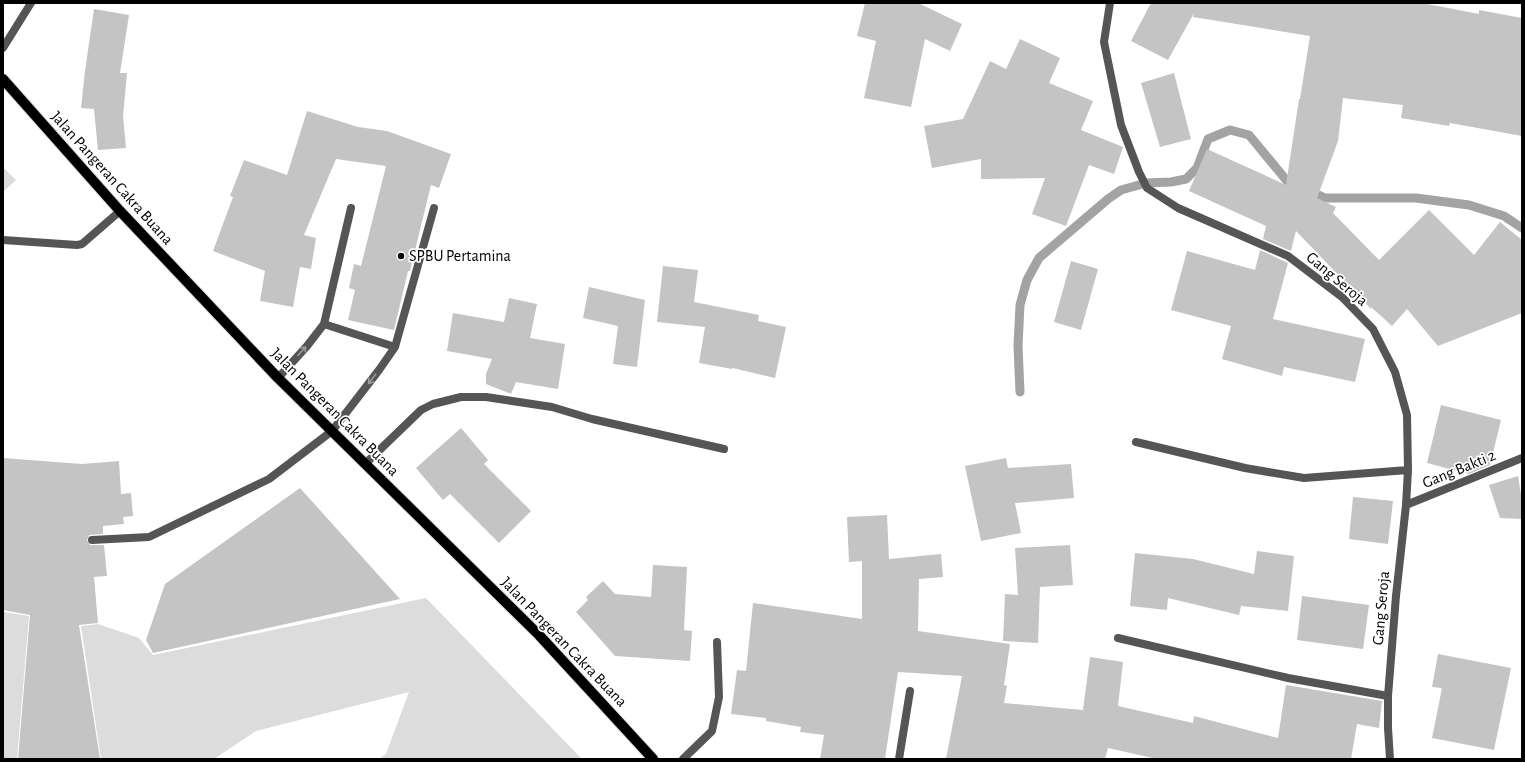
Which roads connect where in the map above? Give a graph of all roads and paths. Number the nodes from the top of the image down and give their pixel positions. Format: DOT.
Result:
graph roads {
  1 [pos="31,3"];
  2 [pos="1110,3"];
  3 [pos="3,48"];
  4 [pos="3,79"];
  5 [pos="352,208"];
  6 [pos="434,208"];
  7 [pos="120,211"];
  8 [pos="3,240"];
  9 [pos="324,324"];
  10 [pos="395,347"];
  11 [pos="278,378"];
  12 [pos="332,431"];
  13 [pos="1136,442"];
  14 [pos="724,449"];
  15 [pos="1522,458"];
  16 [pos="366,463"];
  17 [pos="1408,470"];
  18 [pos="1406,505"];
  19 [pos="92,540"];
  20 [pos="1118,638"];
  21 [pos="717,642"];
  22 [pos="910,691"];
  23 [pos="1388,696"];
  24 [pos="653,759"];
  25 [pos="683,759"];
  26 [pos="899,759"];
  27 [pos="1390,759"];
  1 -- 3 [label="street"];
  2 -- 17 [label="street, Gang Seroja"];
  4 -- 7 [label="main road, Jalan Pangeran Cakra Buana"];
  5 -- 9 [label="street"];
  6 -- 10 [label="street"];
  7 -- 8 [label="street"];
  7 -- 11 [label="main road, Jalan Pangeran Cakra Buana"];
  9 -- 10 [label="street"];
  11 -- 9 [label="street, one-way"];
  10 -- 12 [label="street, one-way"];
  11 -- 12 [label="main road, Jalan Pangeran Cakra Buana"];
  12 -- 16 [label="main road, Jalan Pangeran Cakra Buana"];
  12 -- 19 [label="street"];
  13 -- 17 [label="street"];
  14 -- 16 [label="street"];
  15 -- 18 [label="street, Gang Bakti 2"];
  16 -- 24 [label="main road, Jalan Pangeran Cakra Buana"];
  17 -- 18 [label="street, Gang Seroja"];
  18 -- 23 [label="street, Gang Seroja"];
  20 -- 23 [label="street"];
  21 -- 25 [label="street"];
  22 -- 26 [label="street"];
  23 -- 27 [label="street, Gang Seroja"];
}
